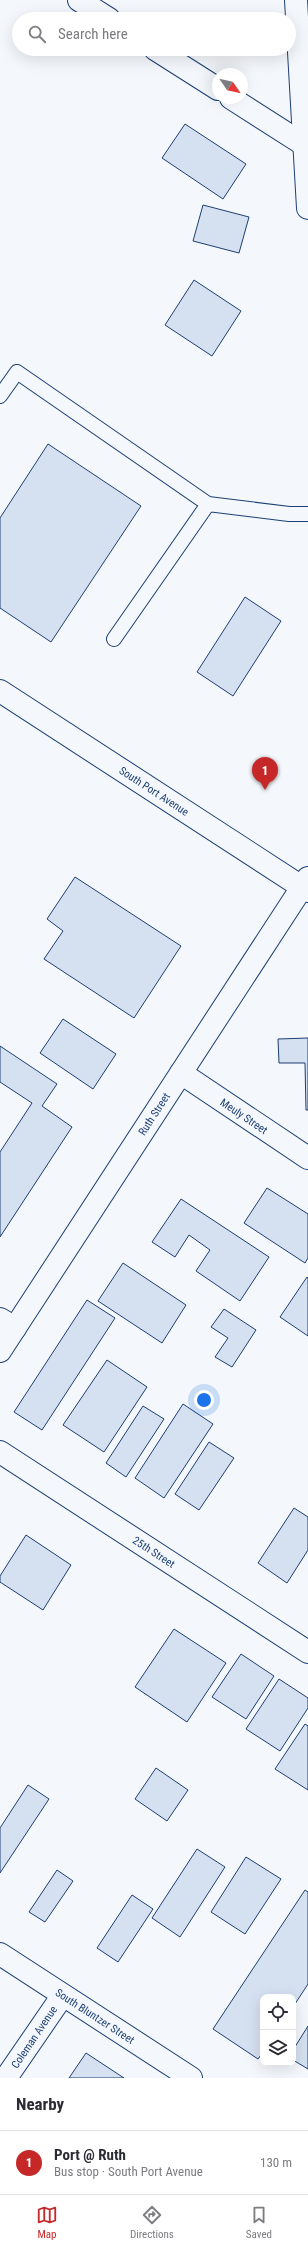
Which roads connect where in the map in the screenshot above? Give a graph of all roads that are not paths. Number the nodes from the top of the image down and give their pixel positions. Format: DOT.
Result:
graph roads {
  1 [pos="79,0"];
  2 [pos="296,0"];
  3 [pos="98,12"];
  4 [pos="166,56"];
  5 [pos="212,85"];
  6 [pos="240,104"];
  7 [pos="303,144"];
  8 [pos="308,208"];
  9 [pos="0,396"];
  10 [pos="208,504"];
  11 [pos="308,514"];
  12 [pos="114,639"];
  13 [pos="0,691"];
  14 [pos="306,885"];
  15 [pos="181,1073"];
  16 [pos="308,1158"];
  17 [pos="7,1323"];
  18 [pos="0,1350"];
  19 [pos="0,1452"];
  20 [pos="308,1652"];
  21 [pos="0,1954"];
  22 [pos="63,1995"];
  23 [pos="6,2078"];
  24 [pos="191,2078"];
  1 -- 3 [label="street"];
  2 -- 7 [label="street"];
  4 -- 5 [label="street"];
  6 -- 7 [label="street"];
  7 -- 8 [label="street"];
  9 -- 10 [label="lane"];
  10 -- 11 [label="lane"];
  10 -- 12 [label="lane"];
  13 -- 14 [label="street, South Port Avenue"];
  14 -- 15 [label="street, Ruth Street"];
  15 -- 16 [label="street, Meuly Street"];
  15 -- 17 [label="street, Ruth Street"];
  17 -- 18 [label="street, Ruth Street"];
  19 -- 20 [label="street, 25th Street"];
  21 -- 22 [label="street, South Bluntzer Street"];
  22 -- 23 [label="street, Coleman Avenue"];
  22 -- 24 [label="street, South Bluntzer Street"];
}
